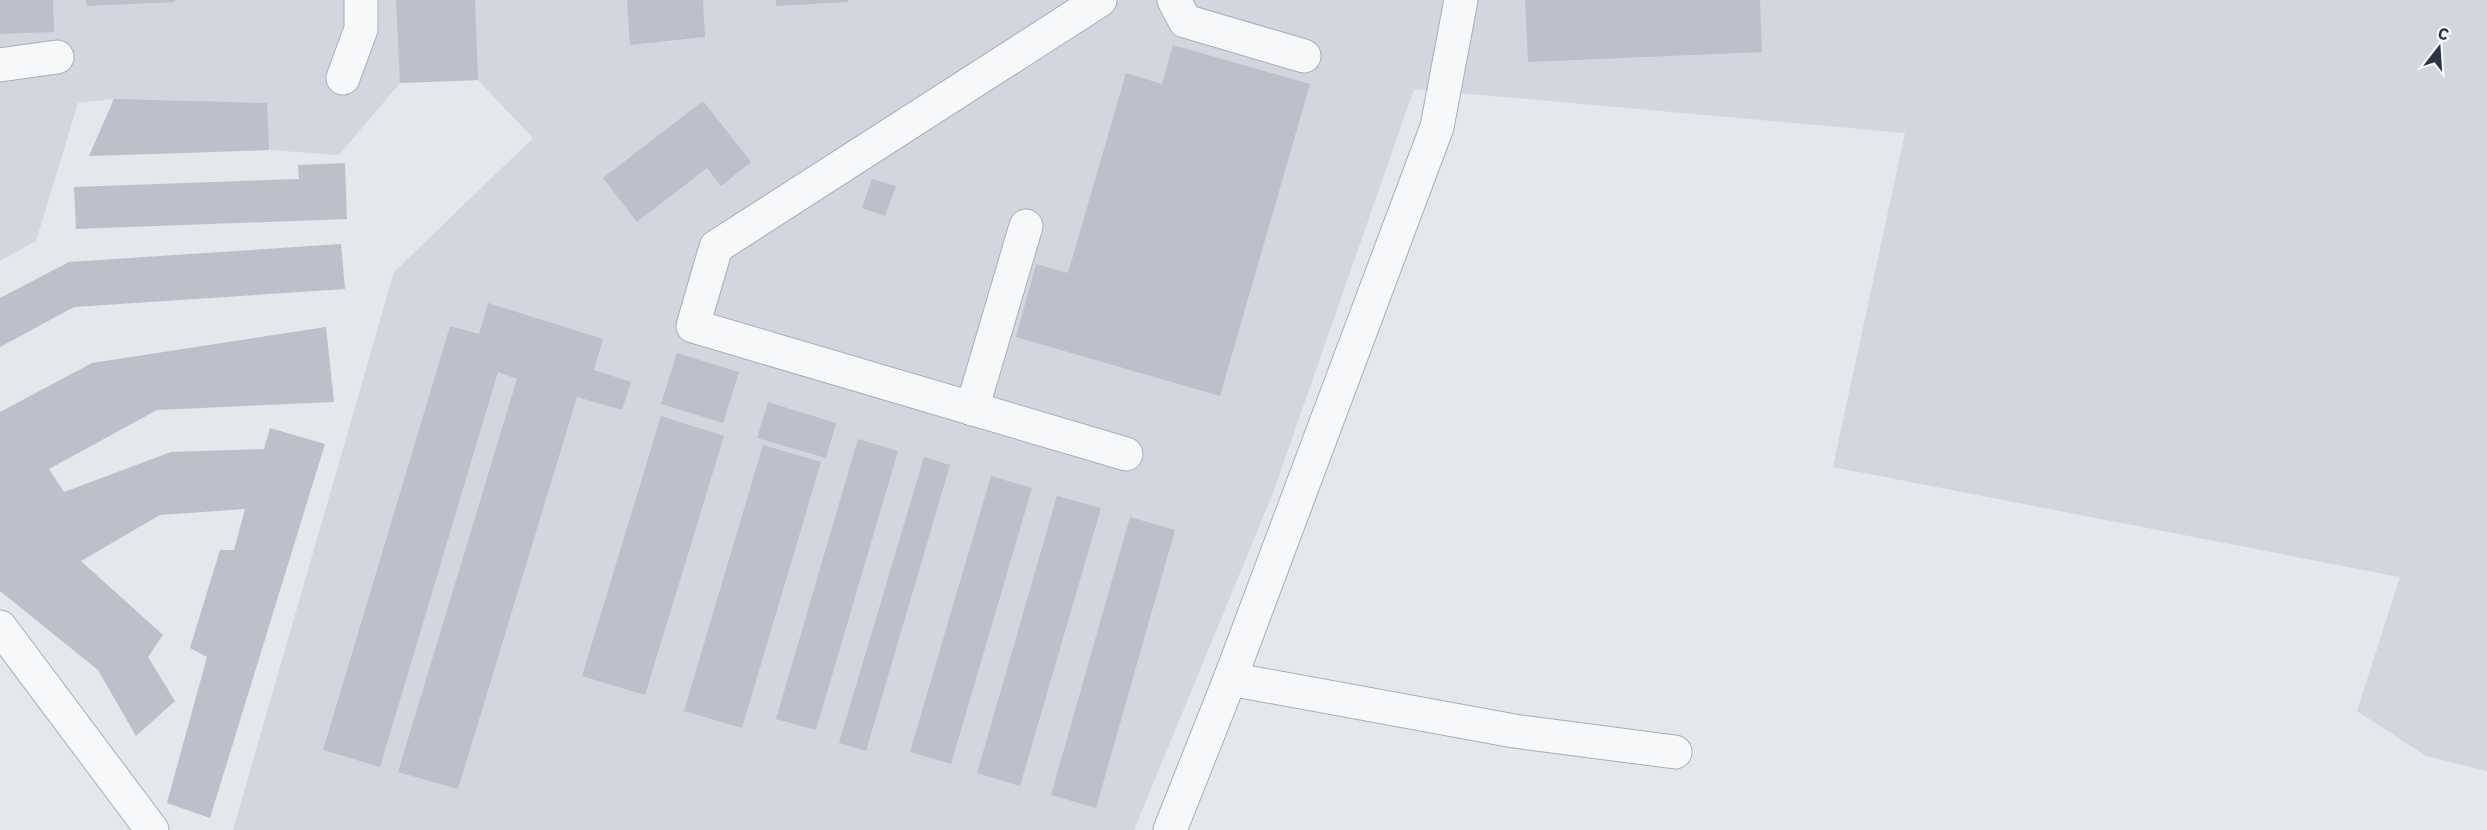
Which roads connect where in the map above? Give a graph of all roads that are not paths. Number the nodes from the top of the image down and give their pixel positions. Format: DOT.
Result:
graph roads {
  1 [pos="361,0"];
  2 [pos="1100,0"];
  3 [pos="1174,0"];
  4 [pos="1461,0"];
  5 [pos="1304,56"];
  6 [pos="57,57"];
  7 [pos="0,65"];
  8 [pos="343,78"];
  9 [pos="1026,226"];
  10 [pos="972,409"];
  11 [pos="1126,454"];
  12 [pos="0,627"];
  13 [pos="1230,679"];
  14 [pos="1675,752"];
  15 [pos="152,830"];
  16 [pos="1170,830"];
  1 -- 8 [label="lane"];
  2 -- 10 [label="lane"];
  3 -- 5 [label="lane"];
  4 -- 13 [label="lane"];
  6 -- 7 [label="lane"];
  9 -- 10 [label="lane"];
  10 -- 11 [label="lane"];
  12 -- 15 [label="lane"];
  13 -- 14 [label="lane"];
  13 -- 16 [label="lane"];
}
